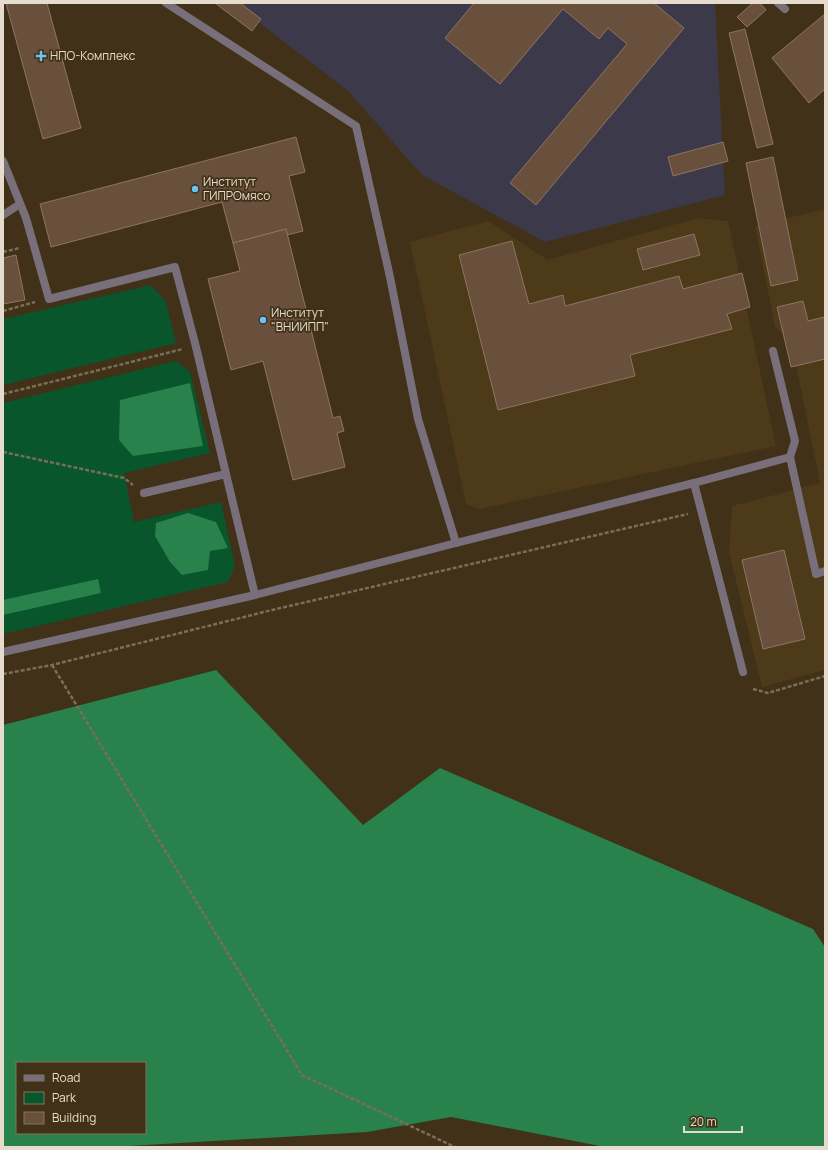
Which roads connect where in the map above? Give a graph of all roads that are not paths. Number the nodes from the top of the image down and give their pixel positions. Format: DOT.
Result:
graph roads {
  1 [pos="166,3"];
  2 [pos="778,3"];
  3 [pos="785,9"];
  4 [pos="3,161"];
  5 [pos="20,204"];
  6 [pos="3,215"];
  7 [pos="773,351"];
  8 [pos="790,457"];
  9 [pos="226,474"];
  10 [pos="694,483"];
  11 [pos="144,493"];
  12 [pos="456,543"];
  13 [pos="825,571"];
  14 [pos="255,595"];
  15 [pos="3,652"];
  16 [pos="743,672"];
  1 -- 12 [label="street"];
  2 -- 3 [label="street"];
  4 -- 5 [label="street"];
  5 -- 6 [label="street"];
  5 -- 9 [label="street"];
  7 -- 8 [label="street"];
  8 -- 10 [label="street"];
  8 -- 13 [label="street"];
  9 -- 11 [label="street"];
  9 -- 14 [label="street"];
  10 -- 12 [label="street"];
  10 -- 16 [label="street"];
  12 -- 14 [label="street"];
  14 -- 15 [label="street"];
}
